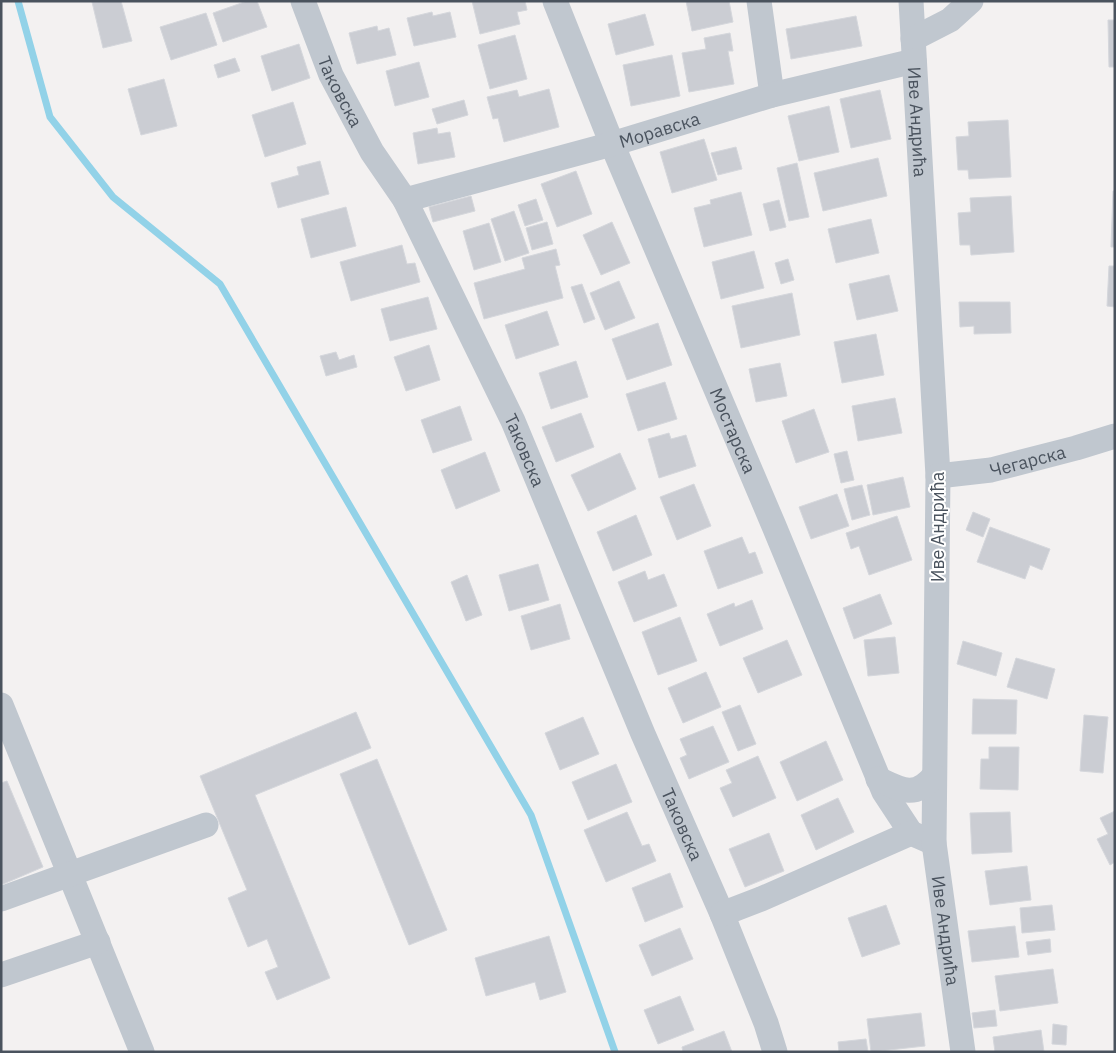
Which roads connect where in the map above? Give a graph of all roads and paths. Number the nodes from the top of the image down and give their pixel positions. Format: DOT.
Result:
graph roads {
  1 [pos="303,1"];
  2 [pos="555,1"];
  3 [pos="759,1"];
  4 [pos="911,1"];
  5 [pos="971,1"];
  6 [pos="914,50"];
  7 [pos="772,95"];
  8 [pos="612,144"];
  9 [pos="405,200"];
  10 [pos="1115,436"];
  11 [pos="938,476"];
  12 [pos="1,705"];
  13 [pos="934,776"];
  14 [pos="878,779"];
  15 [pos="206,825"];
  16 [pos="911,833"];
  17 [pos="934,843"];
  18 [pos="70,873"];
  19 [pos="1,899"];
  20 [pos="722,914"];
  21 [pos="98,942"];
  22 [pos="1,975"];
  23 [pos="142,1052"];
  24 [pos="775,1052"];
  25 [pos="963,1052"];
  1 -- 9 [label="street, Таковска"];
  2 -- 8 [label="street, Мостарска"];
  3 -- 7 [label="street"];
  4 -- 6 [label="street, Иве Андрића"];
  5 -- 6 [label="street, Моравска"];
  6 -- 7 [label="street, Моравска"];
  6 -- 11 [label="street, Иве Андрића"];
  7 -- 8 [label="street, Моравска"];
  8 -- 9 [label="street, Моравска"];
  8 -- 14 [label="street, Мостарска"];
  9 -- 20 [label="street, Таковска"];
  10 -- 11 [label="street, Чегарска"];
  11 -- 13 [label="street, Иве Андрића"];
  12 -- 18 [label="street"];
  13 -- 14 [label="street"];
  13 -- 17 [label="street, Иве Андрића"];
  14 -- 16 [label="street, Мостарска"];
  15 -- 18 [label="street"];
  16 -- 17 [label="street"];
  16 -- 20 [label="street"];
  17 -- 25 [label="street, Иве Андрића"];
  18 -- 19 [label="street"];
  18 -- 21 [label="street"];
  20 -- 24 [label="street, Таковска"];
  21 -- 22 [label="street"];
  21 -- 23 [label="street"];
}
